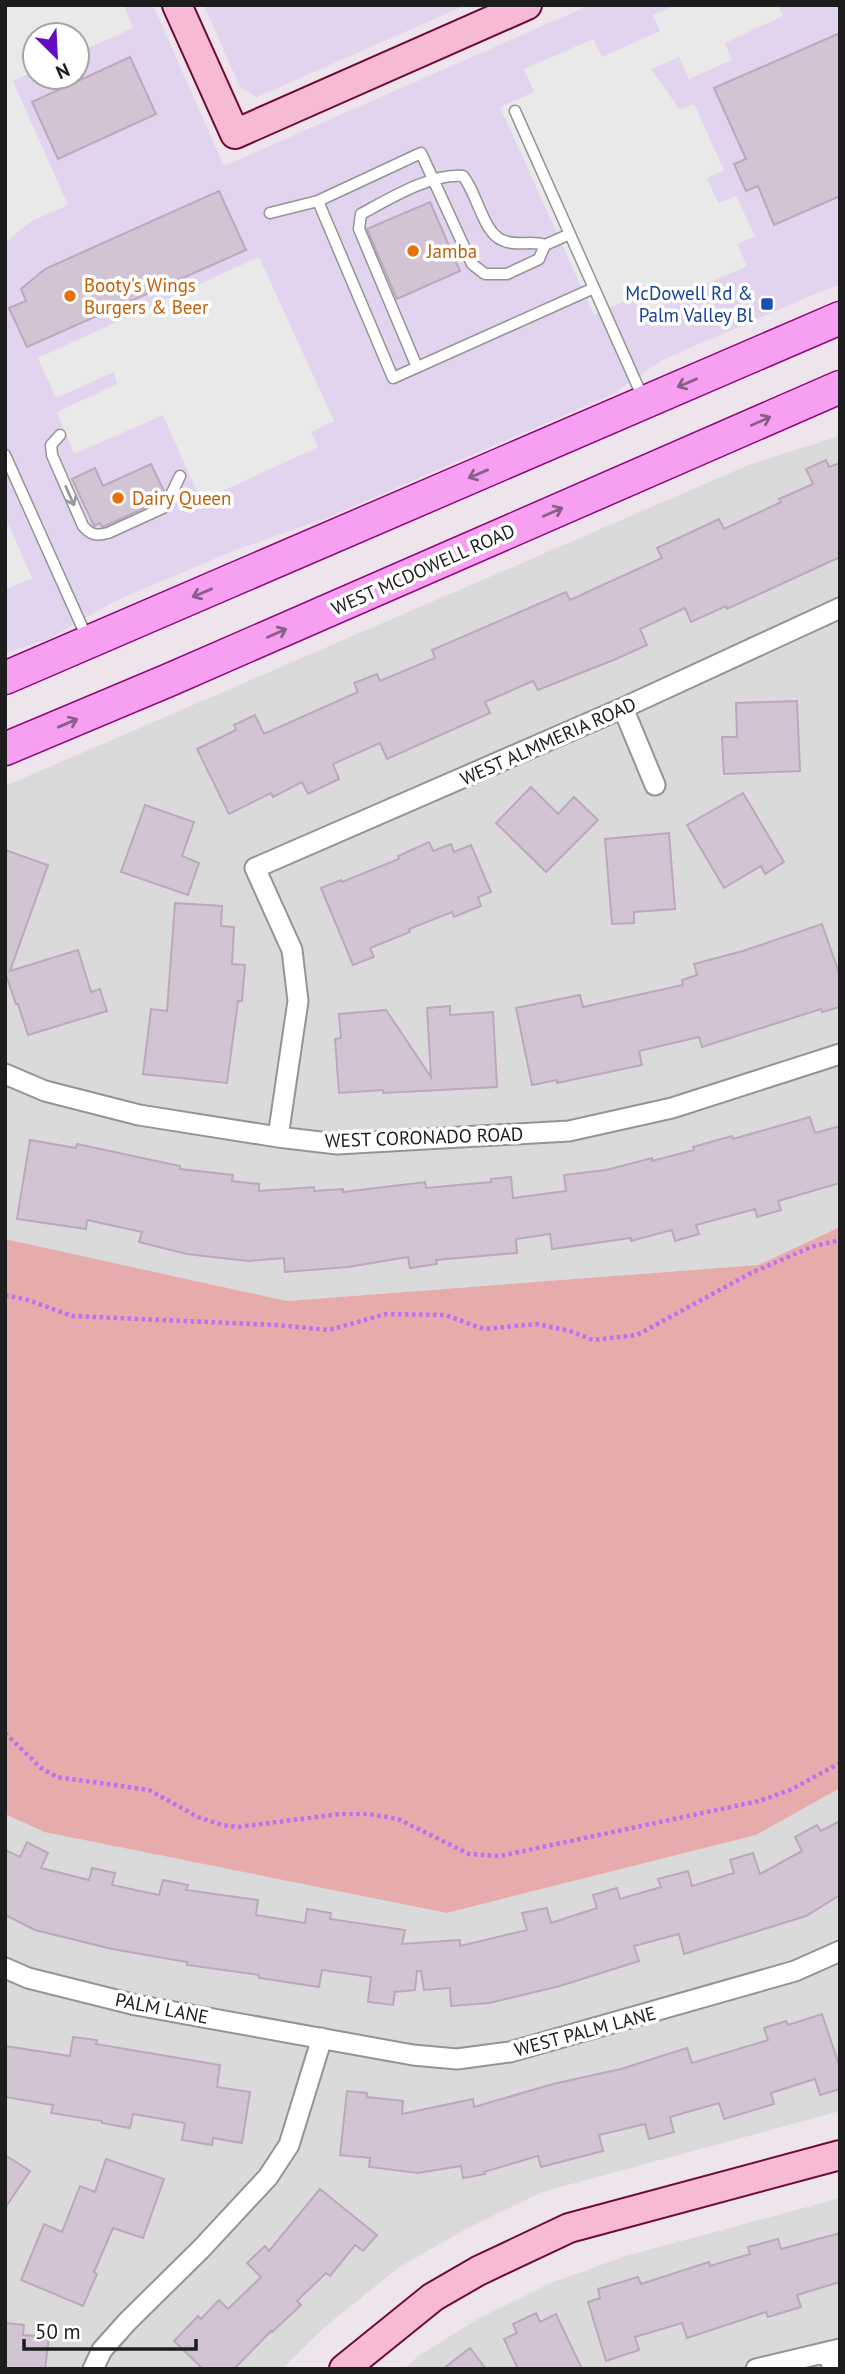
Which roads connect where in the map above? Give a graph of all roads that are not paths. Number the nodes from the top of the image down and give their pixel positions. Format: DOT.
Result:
graph roads {
  1 [pos="177,5"];
  2 [pos="527,5"];
  3 [pos="515,111"];
  4 [pos="435,180"];
  5 [pos="318,201"];
  6 [pos="270,213"];
  7 [pos="570,234"];
  8 [pos="545,245"];
  9 [pos="594,288"];
  10 [pos="840,317"];
  11 [pos="417,368"];
  12 [pos="840,387"];
  13 [pos="645,402"];
  14 [pos="60,435"];
  15 [pos="5,454"];
  16 [pos="180,476"];
  17 [pos="840,608"];
  18 [pos="89,642"];
  19 [pos="5,678"];
  20 [pos="623,708"];
  21 [pos="5,749"];
  22 [pos="655,785"];
  23 [pos="840,1054"];
  24 [pos="5,1074"];
  25 [pos="278,1137"];
  26 [pos="840,1951"];
  27 [pos="5,1968"];
  28 [pos="322,2038"];
  29 [pos="840,2155"];
  30 [pos="834,2357"];
  31 [pos="93,2369"];
  32 [pos="344,2369"];
  33 [pos="756,2369"];
  1 -- 2 [label="street"];
  3 -- 7 [label="lane"];
  4 -- 5 [label="lane"];
  4 -- 8 [label="lane"];
  4 -- 8 [label="lane"];
  4 -- 11 [label="lane"];
  5 -- 6 [label="lane"];
  5 -- 11 [label="lane"];
  7 -- 8 [label="lane"];
  7 -- 9 [label="lane"];
  9 -- 11 [label="lane"];
  9 -- 13 [label="lane"];
  10 -- 13 [label="main road, one-way"];
  21 -- 12 [label="main road, WEST MCDOWELL ROAD, one-way"];
  13 -- 18 [label="main road, one-way"];
  14 -- 16 [label="lane, one-way"];
  15 -- 18 [label="lane"];
  17 -- 20 [label="street, WEST ALMMERIA ROAD"];
  18 -- 19 [label="main road"];
  20 -- 22 [label="street"];
  20 -- 25 [label="street, WEST ALMMERIA ROAD"];
  23 -- 25 [label="street, WEST CORONADO ROAD"];
  24 -- 25 [label="street, WEST CORONADO ROAD"];
  26 -- 28 [label="street, WEST PALM LANE"];
  27 -- 28 [label="street, PALM LANE"];
  28 -- 31 [label="street"];
  29 -- 32 [label="street"];
  30 -- 33 [label="street"];
}
